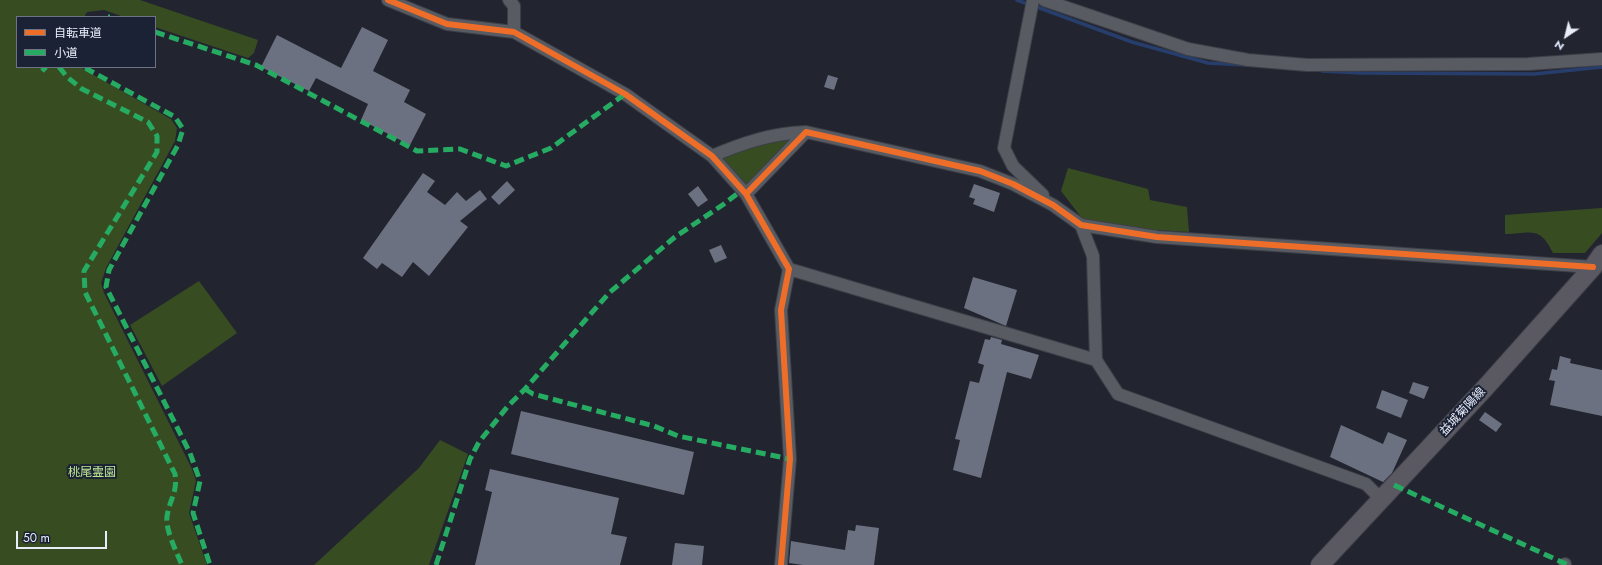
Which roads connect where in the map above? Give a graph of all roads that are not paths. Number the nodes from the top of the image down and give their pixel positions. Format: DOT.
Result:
graph roads {
  1 [pos="388,0"];
  2 [pos="509,0"];
  3 [pos="1032,0"];
  4 [pos="1044,0"];
  5 [pos="514,32"];
  6 [pos="1602,59"];
  7 [pos="806,132"];
  8 [pos="712,156"];
  9 [pos="746,194"];
  10 [pos="1053,205"];
  11 [pos="1081,225"];
  12 [pos="1599,258"];
  13 [pos="789,269"];
  14 [pos="1096,360"];
  15 [pos="1381,499"];
  16 [pos="781,565"];
  17 [pos="1320,565"];
  1 -- 5 [label="street"];
  2 -- 5 [label="street"];
  3 -- 10 [label="street"];
  4 -- 6 [label="street"];
  5 -- 8 [label="street"];
  7 -- 8 [label="street"];
  7 -- 9 [label="street"];
  7 -- 10 [label="street"];
  8 -- 9 [label="street"];
  9 -- 13 [label="street"];
  10 -- 11 [label="street"];
  11 -- 12 [label="street"];
  11 -- 14 [label="street"];
  12 -- 15 [label="main road, 益城菊陽線"];
  13 -- 14 [label="street"];
  13 -- 16 [label="street"];
  14 -- 15 [label="street"];
  15 -- 17 [label="main road, 益城菊陽線"];
}
